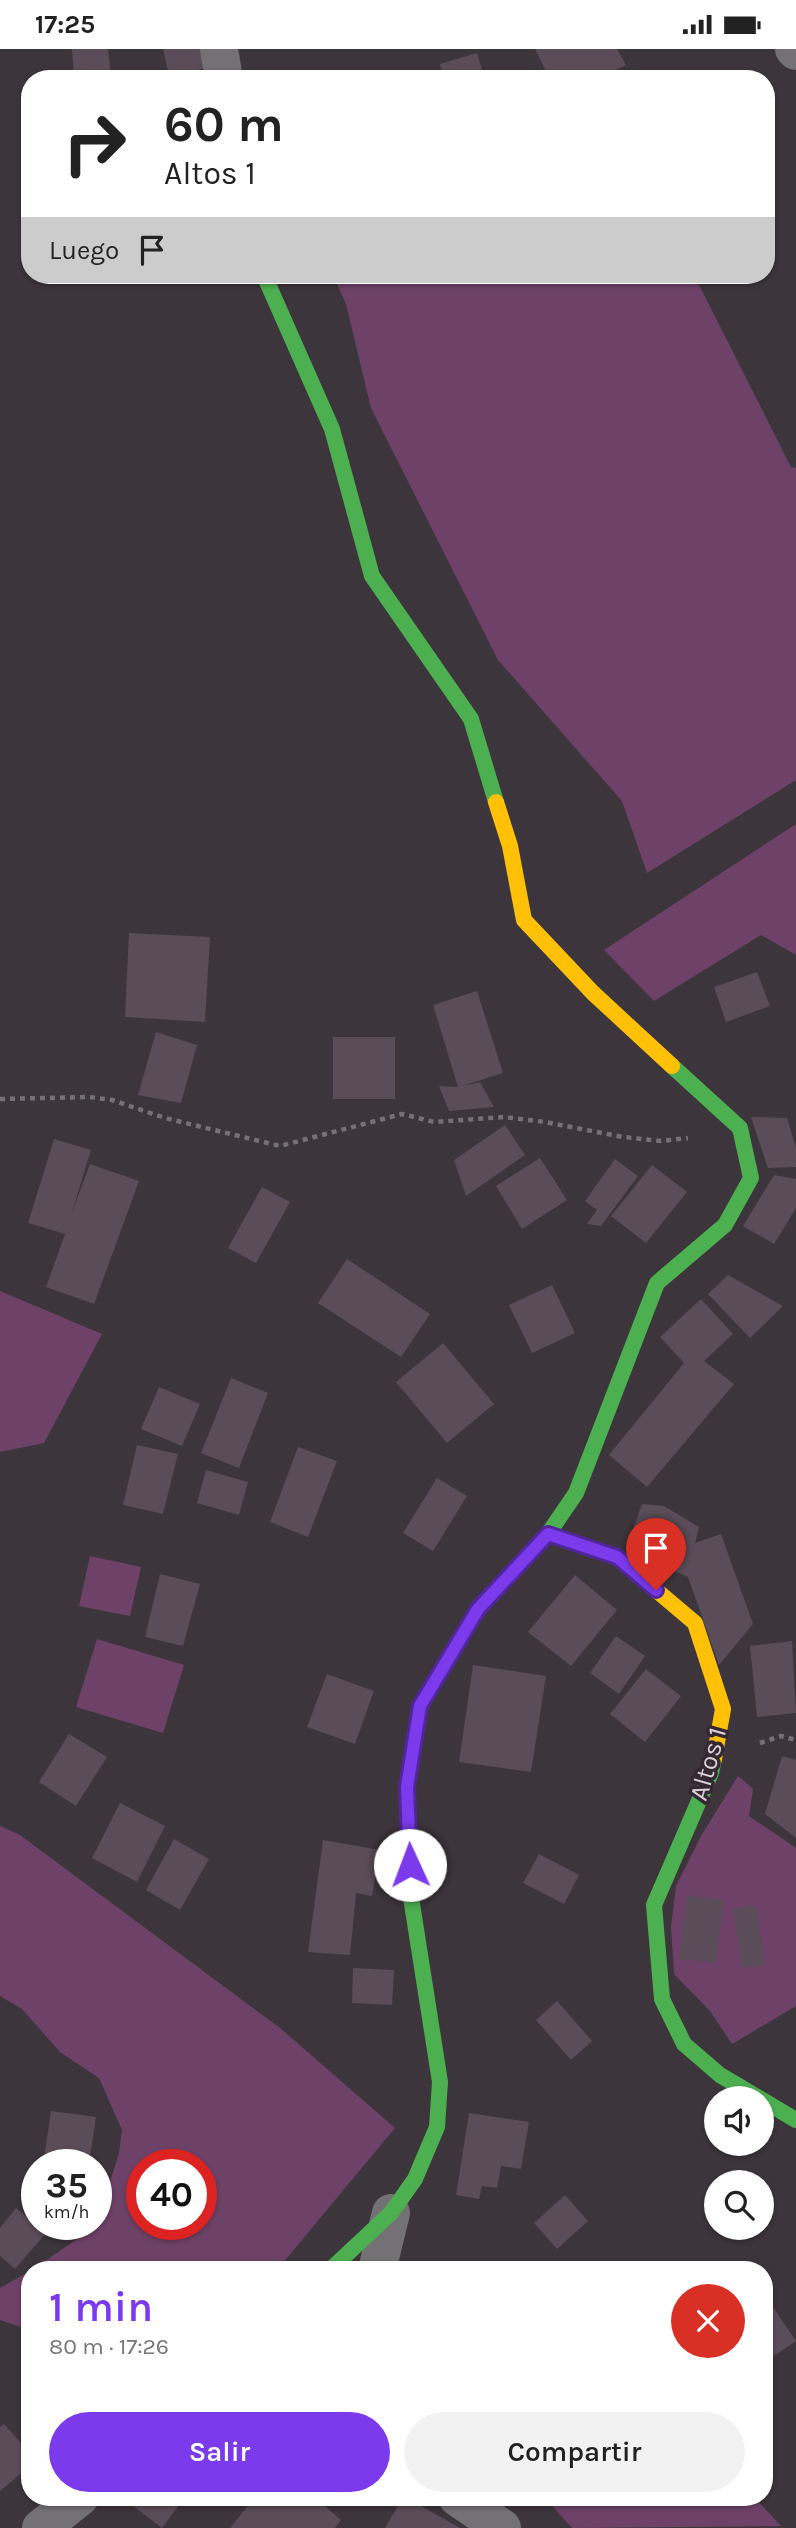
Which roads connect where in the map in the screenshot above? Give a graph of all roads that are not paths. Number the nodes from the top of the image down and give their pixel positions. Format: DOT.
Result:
graph roads {
  1 [pos="219,49"];
  2 [pos="222,70"];
  3 [pos="268,284"];
  4 [pos="548,1534"];
  5 [pos="796,2120"];
  6 [pos="391,2213"];
  7 [pos="340,2261"];
  8 [pos="379,2261"];
  9 [pos="69,2506"];
  10 [pos="470,2506"];
  11 [pos="41,2528"];
  12 [pos="502,2528"];
  1 -- 2 [label="street"];
  3 -- 4 [label="street"];
  4 -- 5 [label="street, Altos 1"];
  4 -- 6 [label="street"];
  6 -- 7 [label="street"];
  6 -- 8 [label="street"];
  9 -- 11 [label="street"];
  10 -- 12 [label="street"];
}
